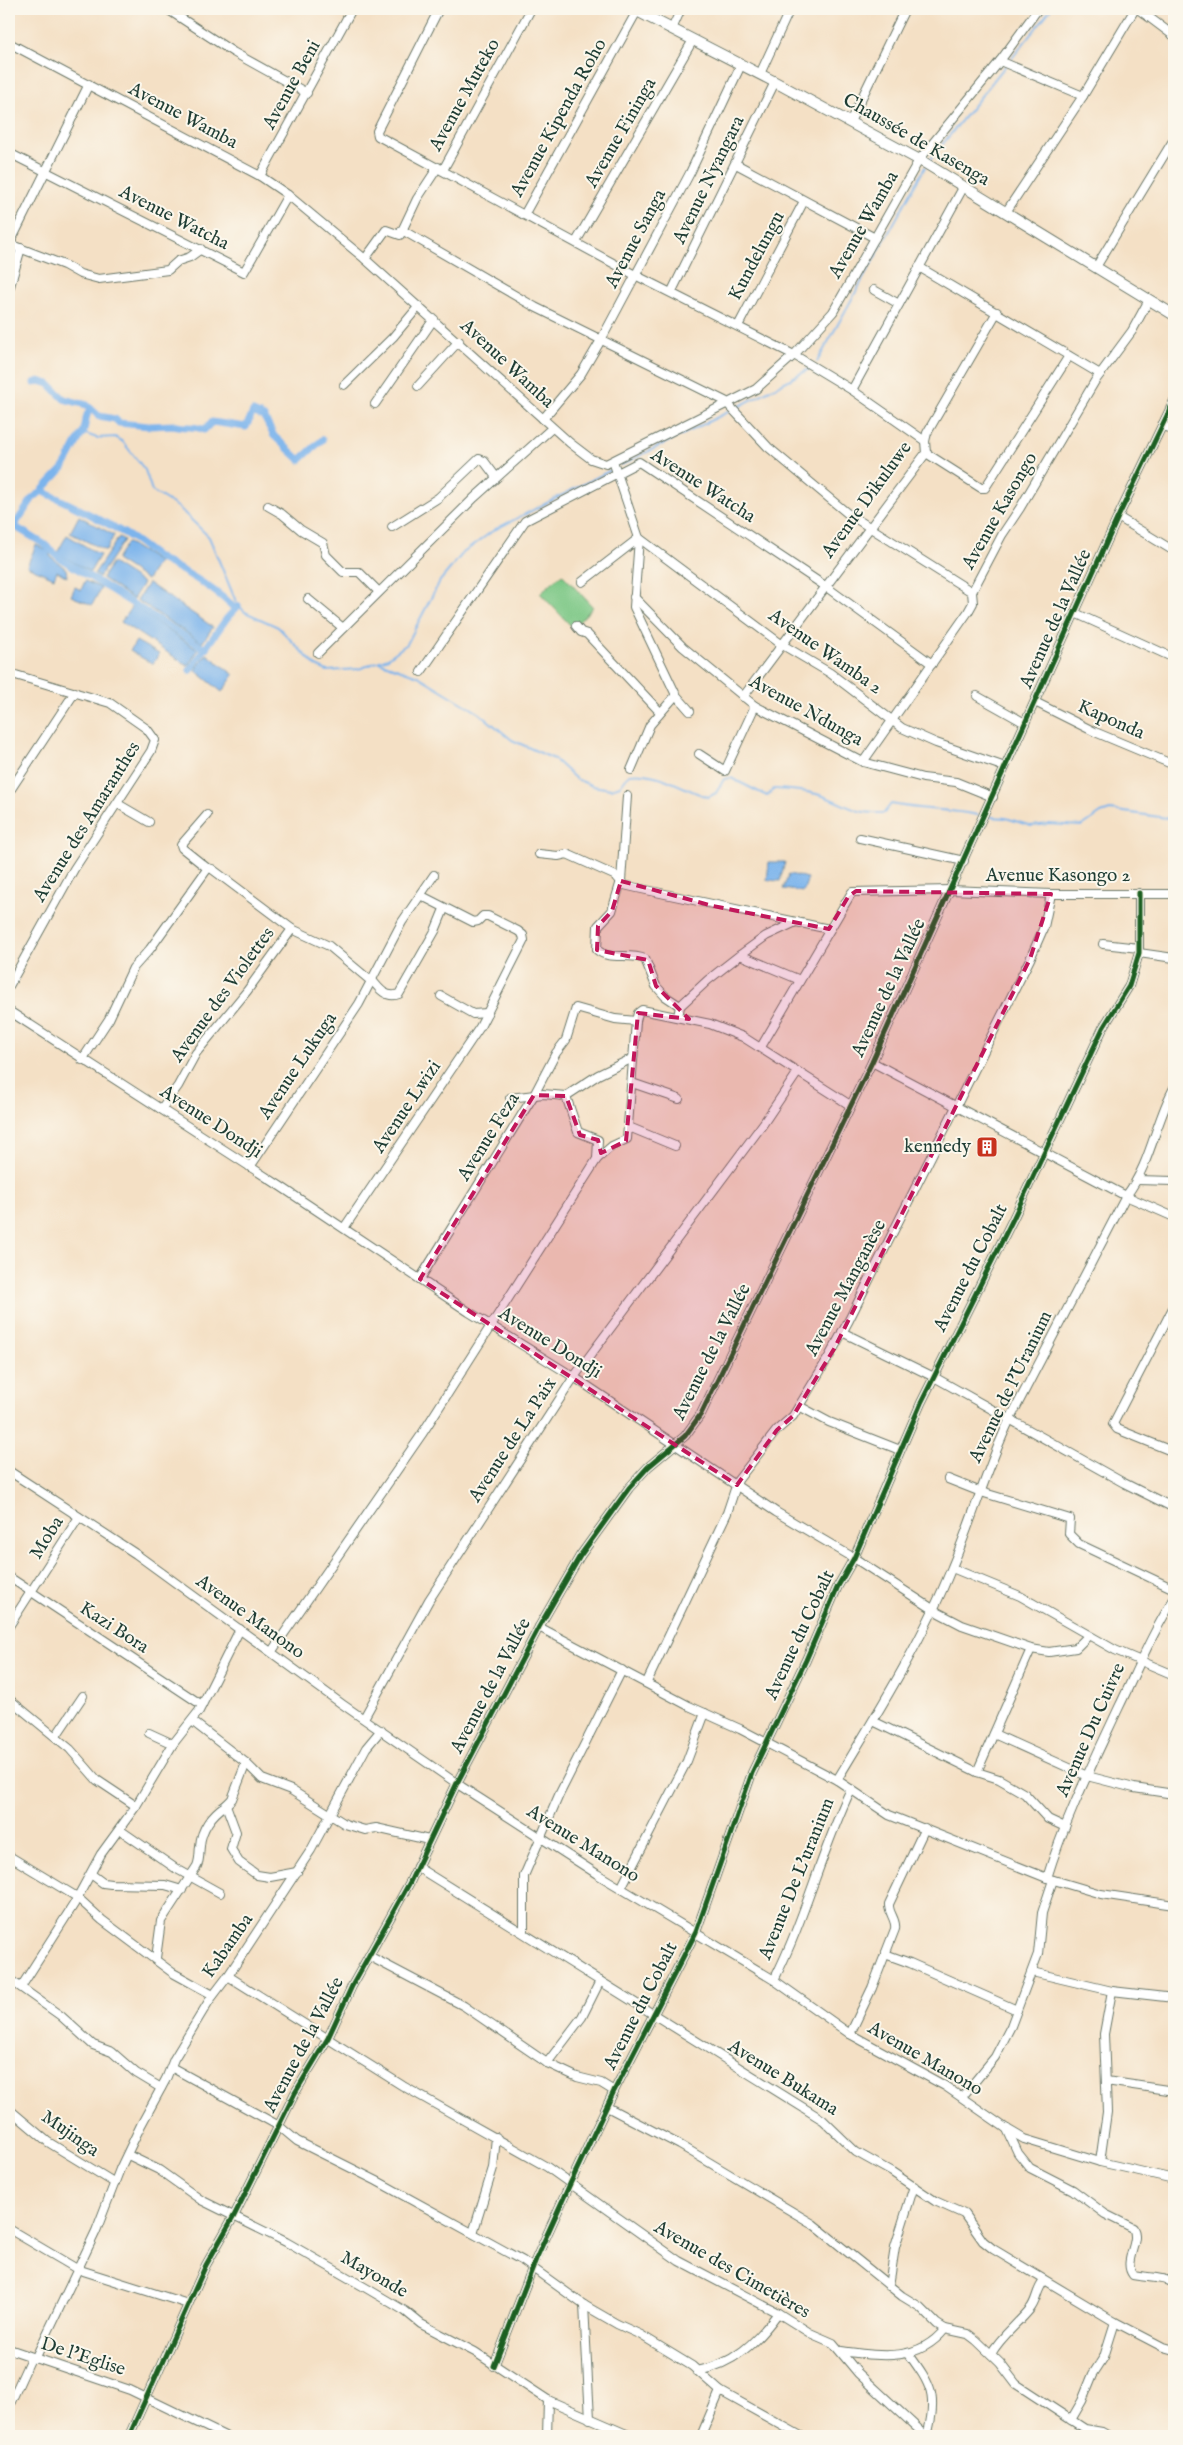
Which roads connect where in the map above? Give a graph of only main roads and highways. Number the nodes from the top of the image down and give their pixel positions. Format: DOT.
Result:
graph roads {
  1 [pos="635,10"];
  2 [pos="1174,315"];
  1 -- 2 [label="main road, Chaussée de Kasenga"];
}
